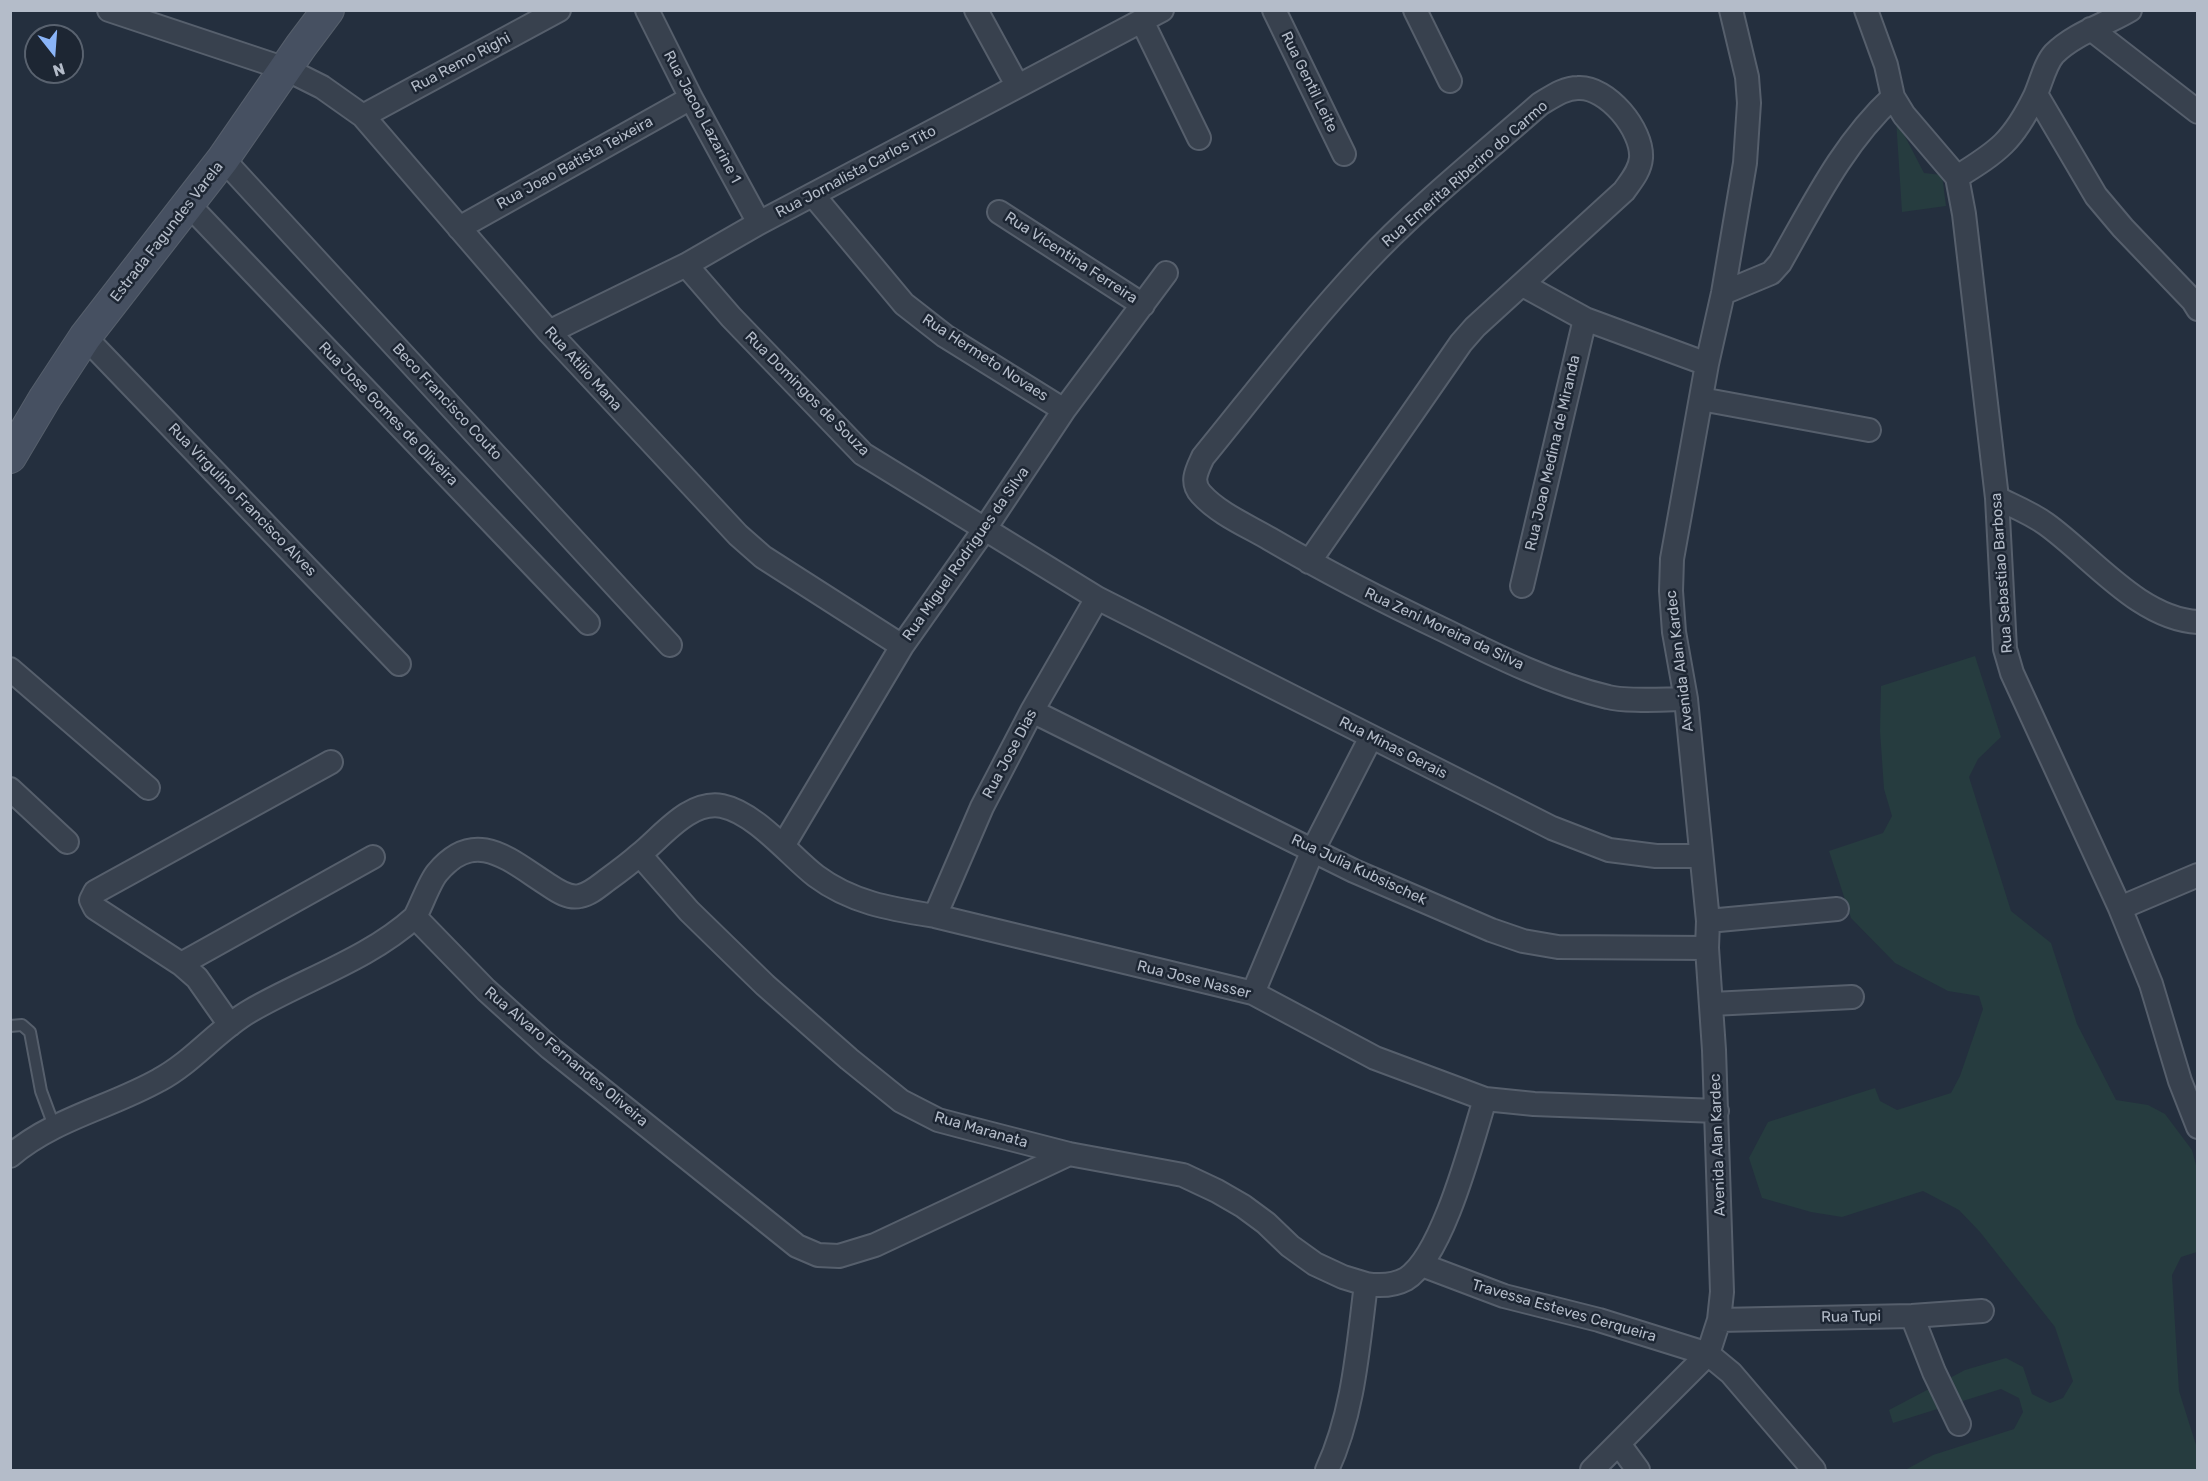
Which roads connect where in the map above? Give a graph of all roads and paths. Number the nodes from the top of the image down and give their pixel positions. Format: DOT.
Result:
graph roads {
  1 [pos="109,10"];
  2 [pos="328,10"];
  3 [pos="559,10"];
  4 [pos="647,10"];
  5 [pos="976,10"];
  6 [pos="1162,10"];
  7 [pos="1274,10"];
  8 [pos="1415,10"];
  9 [pos="1731,10"];
  10 [pos="1866,10"];
  11 [pos="2130,10"];
  12 [pos="1142,21"];
  13 [pos="2091,29"];
  14 [pos="286,69"];
  15 [pos="1450,81"];
  16 [pos="1017,85"];
  17 [pos="2036,94"];
  18 [pos="1893,97"];
  19 [pos="691,98"];
  20 [pos="2198,112"];
  21 [pos="363,116"];
  22 [pos="1199,138"];
  23 [pos="1344,154"];
  24 [pos="223,159"];
  25 [pos="1957,177"];
  26 [pos="813,195"];
  27 [pos="189,205"];
  28 [pos="999,212"];
  29 [pos="759,223"];
  30 [pos="459,228"];
  31 [pos="686,264"];
  32 [pos="1166,273"];
  33 [pos="1523,285"];
  34 [pos="1724,293"];
  35 [pos="1143,305"];
  36 [pos="2198,309"];
  37 [pos="1585,319"];
  38 [pos="549,332"];
  39 [pos="85,337"];
  40 [pos="1707,364"];
  41 [pos="1701,399"];
  42 [pos="1064,410"];
  43 [pos="1869,430"];
  44 [pos="10,457"];
  45 [pos="1997,498"];
  46 [pos="1218,508"];
  47 [pos="984,530"];
  48 [pos="1309,562"];
  49 [pos="1522,586"];
  50 [pos="1097,598"];
  51 [pos="2198,622"];
  52 [pos="588,623"];
  53 [pos="670,645"];
  54 [pos="902,646"];
  55 [pos="399,664"];
  56 [pos="10,669"];
  57 [pos="1686,699"];
  58 [pos="1032,711"];
  59 [pos="1371,737"];
  60 [pos="331,762"];
  61 [pos="148,788"];
  62 [pos="10,789"];
  63 [pos="67,842"];
  64 [pos="783,846"];
  65 [pos="1313,849"];
  66 [pos="640,855"];
  67 [pos="1701,856"];
  68 [pos="373,857"];
  69 [pos="2198,875"];
  70 [pos="2120,908"];
  71 [pos="1838,909"];
  72 [pos="935,916"];
  73 [pos="415,917"];
  74 [pos="1708,921"];
  75 [pos="1707,948"];
  76 [pos="181,964"];
  77 [pos="1253,993"];
  78 [pos="1852,997"];
  79 [pos="1712,1004"];
  80 [pos="230,1025"];
  81 [pos="10,1026"];
  82 [pos="1485,1099"];
  83 [pos="1717,1111"];
  84 [pos="54,1126"];
  85 [pos="2198,1126"];
  86 [pos="1069,1154"];
  87 [pos="10,1156"];
  88 [pos="1422,1265"];
  89 [pos="1366,1284"];
  90 [pos="1982,1311"];
  91 [pos="1912,1316"];
  92 [pos="1719,1320"];
  93 [pos="1708,1354"];
  94 [pos="1959,1424"];
  95 [pos="1619,1444"];
  96 [pos="1327,1470"];
  97 [pos="1592,1470"];
  98 [pos="1638,1470"];
  99 [pos="1814,1470"];
  1 -- 14 [label="street, Rua Atilio Mana"];
  2 -- 14 [label="street, Estrada Fagundes Varela"];
  3 -- 21 [label="street, Rua Remo Righi"];
  4 -- 19 [label="street, Rua Jacob Lazarine 1"];
  5 -- 16 [label="street"];
  6 -- 12 [label="street, Rua Jornalista Carlos Tito"];
  7 -- 23 [label="street, Rua Gentil Leite"];
  8 -- 15 [label="street"];
  9 -- 34 [label="street, Avenida Alan Kardec"];
  10 -- 18 [label="street, Rua Sebastiao Barbosa"];
  11 -- 13 [label="street"];
  12 -- 16 [label="street, Rua Jornalista Carlos Tito"];
  12 -- 22 [label="street"];
  13 -- 17 [label="street"];
  13 -- 20 [label="street"];
  14 -- 21 [label="street, Rua Atilio Mana"];
  14 -- 24 [label="street, Estrada Fagundes Varela"];
  16 -- 26 [label="street, Rua Jornalista Carlos Tito"];
  17 -- 25 [label="street"];
  17 -- 36 [label="street"];
  18 -- 25 [label="street, Rua Sebastiao Barbosa"];
  18 -- 34 [label="street"];
  19 -- 29 [label="street, Rua Jacob Lazarine 1"];
  19 -- 30 [label="street, Rua Joao Batista Teixeira"];
  21 -- 30 [label="street, Rua Atilio Mana"];
  24 -- 27 [label="street, Estrada Fagundes Varela"];
  24 -- 53 [label="street, Beco Francisco Couto"];
  25 -- 45 [label="street, Rua Sebastiao Barbosa"];
  26 -- 29 [label="street, Rua Jornalista Carlos Tito"];
  26 -- 42 [label="street, Rua Hermeto Novaes"];
  27 -- 39 [label="street, Estrada Fagundes Varela"];
  27 -- 52 [label="street, Rua Jose Gomes de Oliveira"];
  28 -- 35 [label="street, Rua Vicentina Ferreira"];
  29 -- 31 [label="street, Rua Jornalista Carlos Tito"];
  30 -- 38 [label="street, Rua Atilio Mana"];
  31 -- 38 [label="street, Rua Jornalista Carlos Tito"];
  31 -- 47 [label="street, Rua Domingos de Souza"];
  32 -- 35 [label="street, Rua Miguel Rodrigues da Silva"];
  33 -- 37 [label="street"];
  33 -- 46 [label="street, Rua Emerita Riberiro do Carmo"];
  33 -- 48 [label="street, Rua Emerita Riberiro do Carmo"];
  34 -- 40 [label="street, Avenida Alan Kardec"];
  35 -- 42 [label="street, Rua Miguel Rodrigues da Silva"];
  37 -- 40 [label="street"];
  37 -- 49 [label="street, Rua Joao Medina de Miranda"];
  38 -- 54 [label="street, Rua Atilio Mana"];
  39 -- 44 [label="street, Estrada Fagundes Varela"];
  39 -- 55 [label="street, Rua Virgulino Francisco Alves"];
  40 -- 41 [label="street, Avenida Alan Kardec"];
  41 -- 43 [label="street"];
  41 -- 57 [label="street, Avenida Alan Kardec"];
  42 -- 47 [label="street, Rua Miguel Rodrigues da Silva"];
  45 -- 51 [label="street"];
  45 -- 70 [label="street, Rua Sebastiao Barbosa"];
  46 -- 48 [label="street, Rua Zeni Moreira da Silva"];
  47 -- 50 [label="street, Rua Domingos de Souza"];
  47 -- 54 [label="street, Rua Miguel Rodrigues da Silva"];
  48 -- 57 [label="street, Rua Zeni Moreira da Silva"];
  50 -- 58 [label="street, Rua Jose Dias"];
  50 -- 59 [label="street, Rua Minas Gerais"];
  54 -- 64 [label="street, Rua Miguel Rodrigues da Silva"];
  56 -- 61 [label="street"];
  57 -- 67 [label="street, Avenida Alan Kardec"];
  58 -- 65 [label="street, Rua Julia Kubsischek"];
  58 -- 72 [label="street, Rua Jose Dias"];
  59 -- 65 [label="street"];
  59 -- 67 [label="street, Rua Minas Gerais"];
  60 -- 76 [label="street"];
  62 -- 63 [label="street"];
  64 -- 66 [label="street"];
  64 -- 72 [label="street, Rua Jose Nasser"];
  65 -- 75 [label="street, Rua Julia Kubsischek"];
  65 -- 77 [label="street"];
  66 -- 73 [label="street"];
  66 -- 86 [label="street, Rua Maranata"];
  67 -- 74 [label="street, Avenida Alan Kardec"];
  68 -- 76 [label="street"];
  69 -- 70 [label="street"];
  70 -- 85 [label="street, Rua Sebastiao Barbosa"];
  71 -- 74 [label="street"];
  72 -- 77 [label="street, Rua Jose Nasser"];
  73 -- 80 [label="street"];
  73 -- 86 [label="street, Rua Alvaro Fernandes Oliveira"];
  74 -- 75 [label="street, Avenida Alan Kardec"];
  75 -- 79 [label="street, Avenida Alan Kardec"];
  76 -- 80 [label="street"];
  77 -- 82 [label="street, Rua Jose Nasser"];
  78 -- 79 [label="street"];
  79 -- 83 [label="street, Avenida Alan Kardec"];
  80 -- 84 [label="street"];
  81 -- 84 [label="lane"];
  82 -- 83 [label="street, Rua Jose Nasser"];
  82 -- 88 [label="street"];
  83 -- 92 [label="street, Avenida Alan Kardec"];
  84 -- 87 [label="street"];
  86 -- 89 [label="street, Rua Maranata"];
  88 -- 89 [label="street"];
  88 -- 93 [label="street, Travessa Esteves Cerqueira"];
  89 -- 96 [label="street"];
  90 -- 91 [label="street, Rua Tupi"];
  91 -- 92 [label="street, Rua Tupi"];
  91 -- 94 [label="street"];
  92 -- 93 [label="street"];
  93 -- 95 [label="street"];
  93 -- 99 [label="street"];
  95 -- 97 [label="street"];
  95 -- 98 [label="street"];
}
